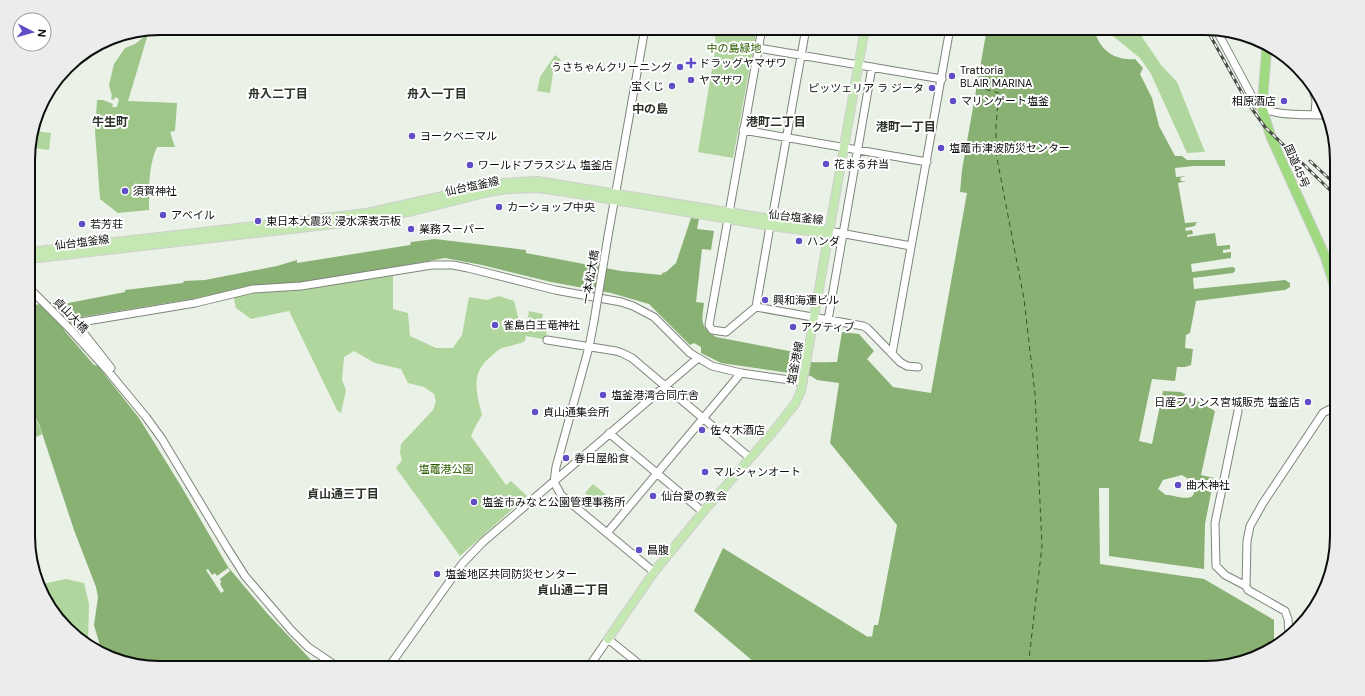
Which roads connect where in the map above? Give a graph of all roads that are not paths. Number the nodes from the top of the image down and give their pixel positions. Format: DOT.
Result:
graph roads {
  1 [pos="644,35"];
  2 [pos="761,35"];
  3 [pos="805,35"];
  4 [pos="864,35"];
  5 [pos="949,35"];
  6 [pos="1220,36"];
  7 [pos="758,48"];
  8 [pos="1266,52"];
  9 [pos="801,55"];
  10 [pos="859,65"];
  11 [pos="872,67"];
  12 [pos="942,79"];
  13 [pos="1316,104"];
  14 [pos="1262,108"];
  15 [pos="1315,114"];
  16 [pos="1321,115"];
  17 [pos="743,130"];
  18 [pos="786,138"];
  19 [pos="844,148"];
  20 [pos="858,150"];
  21 [pos="927,162"];
  22 [pos="615,197"];
  23 [pos="728,215"];
  24 [pos="771,222"];
  25 [pos="829,232"];
  26 [pos="842,234"];
  27 [pos="911,246"];
  28 [pos="35,251"];
  29 [pos="35,258"];
  30 [pos="1330,272"];
  31 [pos="35,294"];
  32 [pos="756,307"];
  33 [pos="814,318"];
  34 [pos="828,320"];
  35 [pos="547,340"];
  36 [pos="589,347"];
  37 [pos="892,354"];
  38 [pos="698,358"];
  39 [pos="918,367"];
  40 [pos="108,371"];
  41 [pos="742,373"];
  42 [pos="803,379"];
  43 [pos="664,386"];
  44 [pos="1330,410"];
  45 [pos="1238,411"];
  46 [pos="702,418"];
  47 [pos="609,434"];
  48 [pos="750,458"];
  49 [pos="656,474"];
  50 [pos="554,482"];
  51 [pos="703,512"];
  52 [pos="607,533"];
  53 [pos="654,572"];
  54 [pos="1246,586"];
  55 [pos="1289,628"];
  56 [pos="608,640"];
  57 [pos="329,661"];
  58 [pos="393,661"];
  59 [pos="593,661"];
  60 [pos="635,661"];
  1 -- 22 [label="street, 一本松大橋"];
  2 -- 7 [label="street"];
  3 -- 9 [label="street"];
  4 -- 10 [label="main road, 塩釜港線"];
  5 -- 12 [label="street"];
  6 -- 14 [label="street"];
  7 -- 9 [label="street"];
  7 -- 17 [label="street"];
  8 -- 14 [label="highway, 国道45号"];
  9 -- 10 [label="street"];
  9 -- 18 [label="street"];
  10 -- 11 [label="street"];
  10 -- 19 [label="main road, 塩釜港線"];
  11 -- 12 [label="street"];
  11 -- 20 [label="street"];
  12 -- 21 [label="street"];
  13 -- 15 [label="street"];
  14 -- 15 [label="street"];
  14 -- 30 [label="highway, 国道45号"];
  15 -- 16 [label="street"];
  17 -- 18 [label="street"];
  17 -- 23 [label="street"];
  18 -- 19 [label="street"];
  18 -- 24 [label="street"];
  19 -- 20 [label="street"];
  19 -- 25 [label="main road, 塩釜港線"];
  20 -- 21 [label="street"];
  20 -- 26 [label="street"];
  21 -- 27 [label="street"];
  22 -- 23 [label="main road, 仙台塩釜線"];
  22 -- 28 [label="main road, 仙台塩釜線"];
  22 -- 29 [label="main road, 仙台塩釜線"];
  22 -- 36 [label="street, 一本松大橋, bridge"];
  23 -- 24 [label="main road, 仙台塩釜線"];
  23 -- 32 [label="street"];
  24 -- 25 [label="main road, 仙台塩釜線"];
  24 -- 32 [label="street"];
  25 -- 26 [label="street"];
  25 -- 33 [label="main road, 塩釜港線"];
  26 -- 27 [label="street"];
  26 -- 34 [label="street"];
  27 -- 37 [label="street"];
  31 -- 40 [label="street, 貞山大橋"];
  32 -- 33 [label="street"];
  33 -- 34 [label="street"];
  33 -- 42 [label="main road, 塩釜港線"];
  34 -- 37 [label="street"];
  35 -- 36 [label="street"];
  36 -- 43 [label="street"];
  36 -- 50 [label="street, 一本松大橋"];
  37 -- 39 [label="street"];
  38 -- 40 [label="street"];
  38 -- 41 [label="street"];
  38 -- 43 [label="street"];
  40 -- 57 [label="street"];
  41 -- 42 [label="street"];
  41 -- 46 [label="street"];
  42 -- 48 [label="main road, 塩釜港線"];
  43 -- 46 [label="street"];
  43 -- 47 [label="street"];
  44 -- 54 [label="street"];
  45 -- 54 [label="street"];
  46 -- 48 [label="street"];
  46 -- 49 [label="street"];
  47 -- 49 [label="street"];
  47 -- 50 [label="street"];
  48 -- 51 [label="main road, 塩釜港線"];
  49 -- 51 [label="street"];
  49 -- 52 [label="street"];
  50 -- 52 [label="street"];
  50 -- 58 [label="street"];
  51 -- 53 [label="main road, 塩釜港線"];
  52 -- 53 [label="street"];
  53 -- 56 [label="main road, 塩釜港線"];
  54 -- 55 [label="street"];
  56 -- 59 [label="street"];
  56 -- 60 [label="street"];
}
